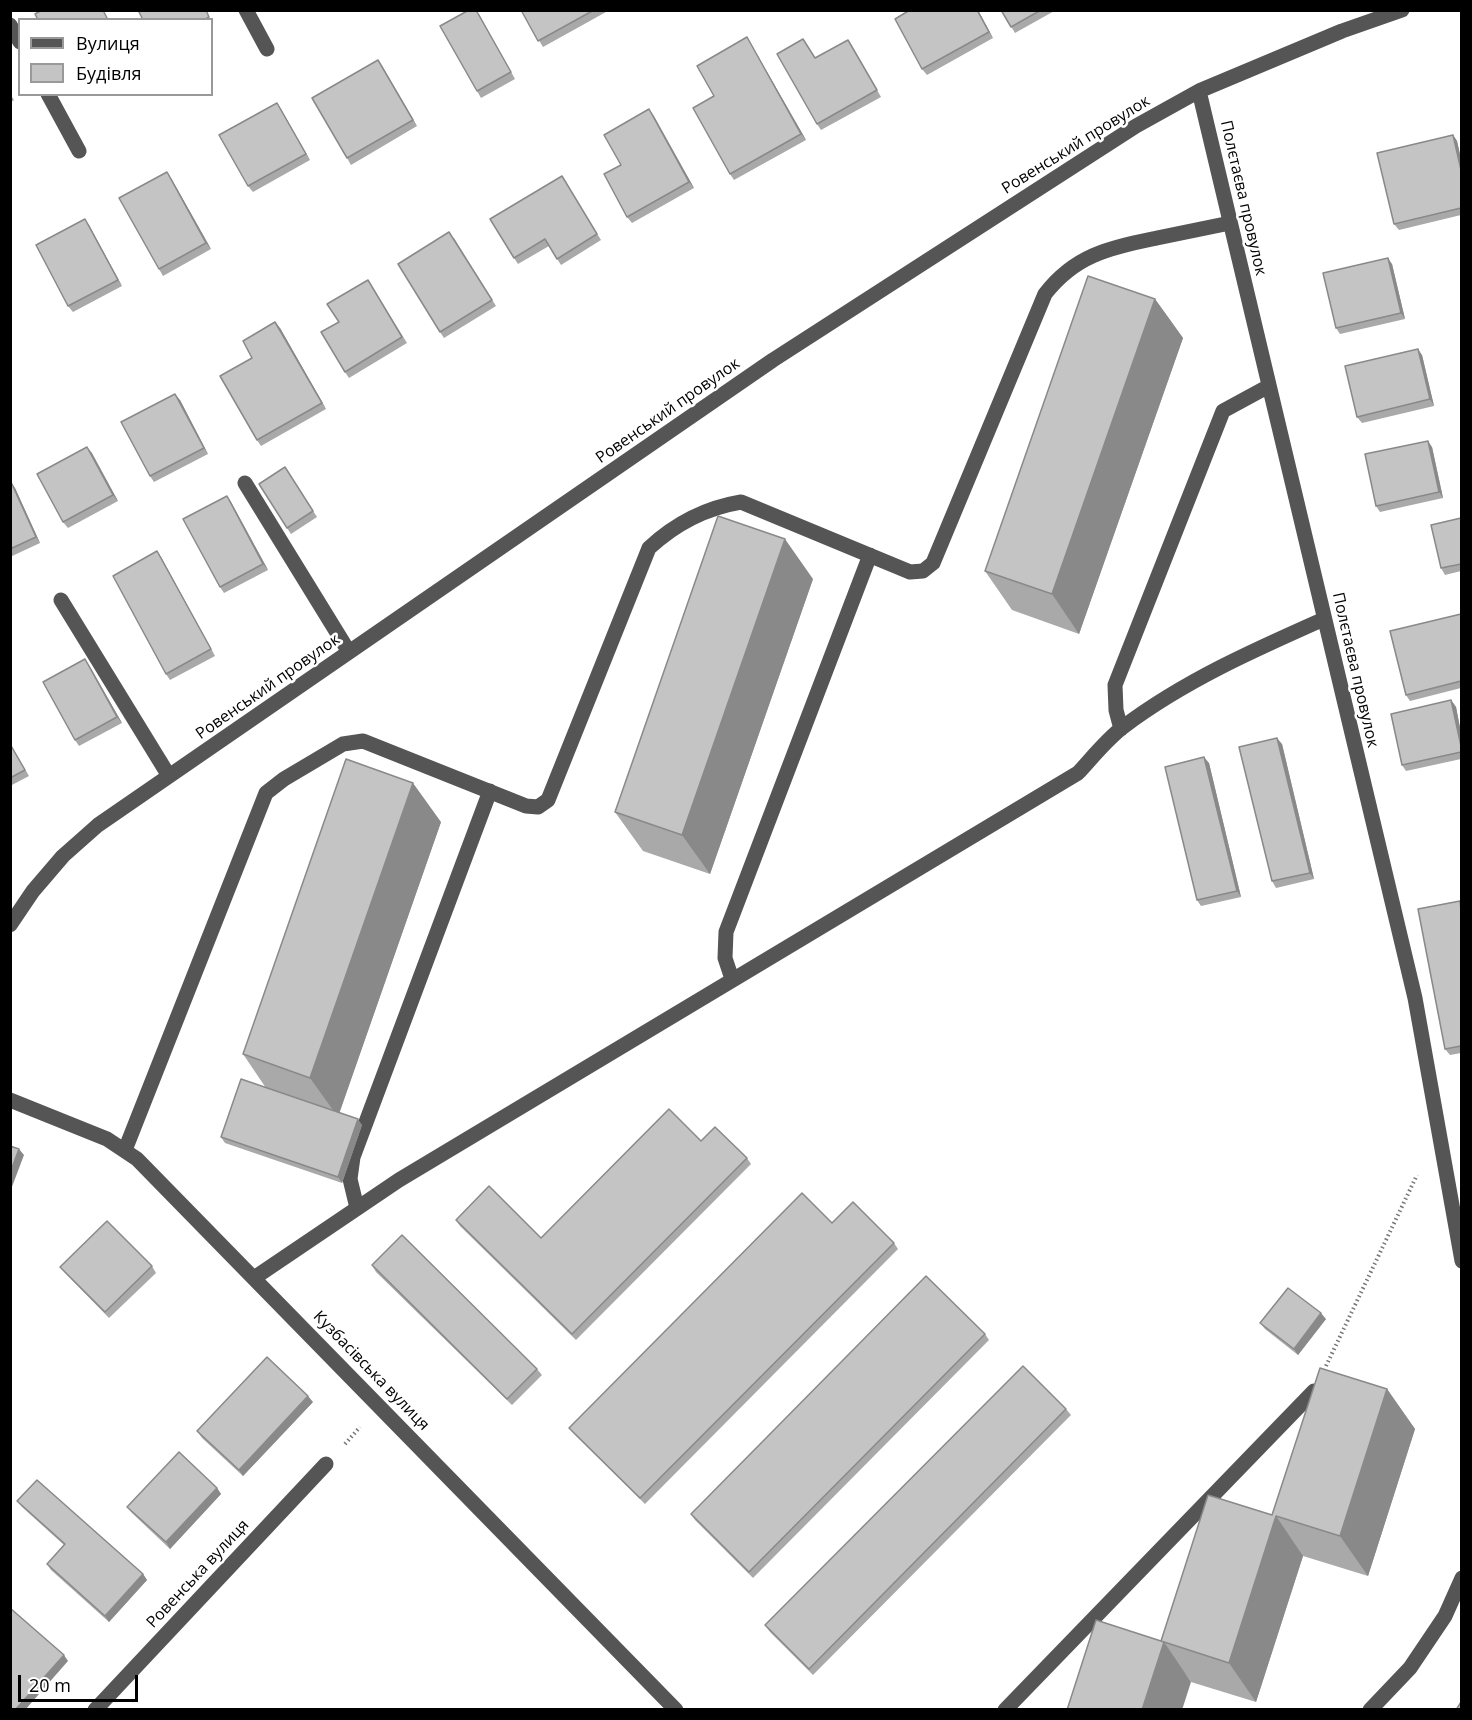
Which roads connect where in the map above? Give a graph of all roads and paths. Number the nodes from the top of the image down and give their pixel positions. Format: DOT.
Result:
graph roads {
  1 [pos="246,10"];
  2 [pos="1402,10"];
  3 [pos="10,26"];
  4 [pos="18,39"];
  5 [pos="267,49"];
  6 [pos="1199,91"];
  7 [pos="49,96"];
  8 [pos="79,151"];
  9 [pos="1230,223"];
  10 [pos="1269,386"];
  11 [pos="245,483"];
  12 [pos="870,555"];
  13 [pos="61,600"];
  14 [pos="1324,619"];
  15 [pos="349,652"];
  16 [pos="1121,729"];
  17 [pos="170,776"];
  18 [pos="490,791"];
  19 [pos="10,925"];
  20 [pos="732,979"];
  21 [pos="10,1100"];
  22 [pos="1438,1130"];
  23 [pos="125,1150"];
  24 [pos="357,1208"];
  25 [pos="1461,1261"];
  26 [pos="254,1278"];
  27 [pos="1314,1391"];
  28 [pos="379,1406"];
  29 [pos="326,1464"];
  30 [pos="1461,1578"];
  31 [pos="95,1710"];
  32 [pos="676,1710"];
  33 [pos="1005,1710"];
  34 [pos="1370,1710"];
  1 -- 5 [label="street"];
  2 -- 6 [label="street, Ровенський провулок"];
  3 -- 4 [label="street"];
  6 -- 9 [label="street, Полєтаєва провулок"];
  6 -- 15 [label="street, Ровенський провулок"];
  7 -- 8 [label="street"];
  9 -- 10 [label="street, Полєтаєва провулок"];
  9 -- 12 [label="street"];
  10 -- 14 [label="street, Полєтаєва провулок"];
  10 -- 16 [label="street"];
  11 -- 15 [label="street"];
  12 -- 18 [label="street"];
  12 -- 20 [label="street"];
  13 -- 17 [label="street"];
  14 -- 16 [label="street"];
  14 -- 22 [label="street, Полєтаєва провулок"];
  15 -- 17 [label="street, Ровенський провулок"];
  16 -- 20 [label="street"];
  17 -- 19 [label="street, Ровенський провулок"];
  18 -- 23 [label="street"];
  18 -- 24 [label="street"];
  20 -- 24 [label="street"];
  21 -- 23 [label="street, Кузбасівська вулиця"];
  22 -- 25 [label="street, Полєтаєва провулок"];
  22 -- 27 [label="path"];
  23 -- 26 [label="street, Кузбасівська вулиця"];
  24 -- 26 [label="street"];
  26 -- 28 [label="street, Кузбасівська вулиця"];
  27 -- 33 [label="street"];
  28 -- 29 [label="path"];
  28 -- 32 [label="street, Кузбасівська вулиця"];
  29 -- 31 [label="street, Ровенська вулиця"];
  30 -- 34 [label="street"];
}
